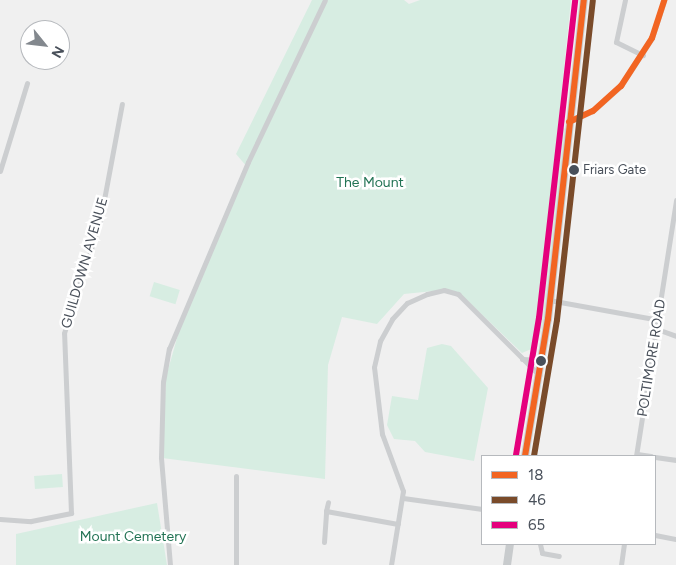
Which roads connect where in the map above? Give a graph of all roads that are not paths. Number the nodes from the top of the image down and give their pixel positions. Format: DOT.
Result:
graph roads {
  1 [pos="324,0"];
  2 [pos="584,0"];
  3 [pos="625,0"];
  4 [pos="664,0"];
  5 [pos="643,55"];
  6 [pos="28,83"];
  7 [pos="122,104"];
  8 [pos="569,122"];
  9 [pos="0,171"];
  10 [pos="676,200"];
  11 [pos="675,216"];
  12 [pos="550,300"];
  13 [pos="658,320"];
  14 [pos="657,329"];
  15 [pos="676,336"];
  16 [pos="522,359"];
  17 [pos="541,360"];
  18 [pos="538,375"];
  19 [pos="525,455"];
  20 [pos="637,455"];
  21 [pos="656,457"];
  22 [pos="676,460"];
  23 [pos="236,476"];
  24 [pos="403,498"];
  25 [pos="328,502"];
  26 [pos="481,509"];
  27 [pos="326,511"];
  28 [pos="0,519"];
  29 [pos="398,524"];
  30 [pos="656,535"];
  31 [pos="676,538"];
  32 [pos="324,542"];
  33 [pos="510,545"];
  34 [pos="540,545"];
  35 [pos="624,545"];
  36 [pos="559,556"];
  37 [pos="170,565"];
  38 [pos="236,565"];
  39 [pos="391,565"];
  40 [pos="507,565"];
  41 [pos="621,565"];
  1 -- 37 [label="street"];
  2 -- 8 [label="main road"];
  3 -- 5 [label="street"];
  4 -- 5 [label="street"];
  5 -- 8 [label="street"];
  6 -- 9 [label="street"];
  7 -- 28 [label="street, GUILDOWN AVENUE"];
  8 -- 12 [label="main road"];
  10 -- 11 [label="street, POLTIMORE ROAD"];
  11 -- 13 [label="street, POLTIMORE ROAD"];
  12 -- 13 [label="street"];
  12 -- 17 [label="main road"];
  13 -- 14 [label="street, POLTIMORE ROAD"];
  14 -- 15 [label="street"];
  14 -- 20 [label="street, POLTIMORE ROAD"];
  16 -- 17 [label="street"];
  16 -- 18 [label="street"];
  16 -- 24 [label="street"];
  17 -- 18 [label="main road"];
  18 -- 19 [label="main road"];
  21 -- 22 [label="street"];
  23 -- 38 [label="street"];
  24 -- 26 [label="street"];
  24 -- 29 [label="street"];
  25 -- 27 [label="street"];
  27 -- 29 [label="street"];
  27 -- 32 [label="street"];
  29 -- 39 [label="street"];
  30 -- 31 [label="street"];
  33 -- 40 [label="main road"];
  34 -- 36 [label="street"];
  35 -- 41 [label="street"];
}
